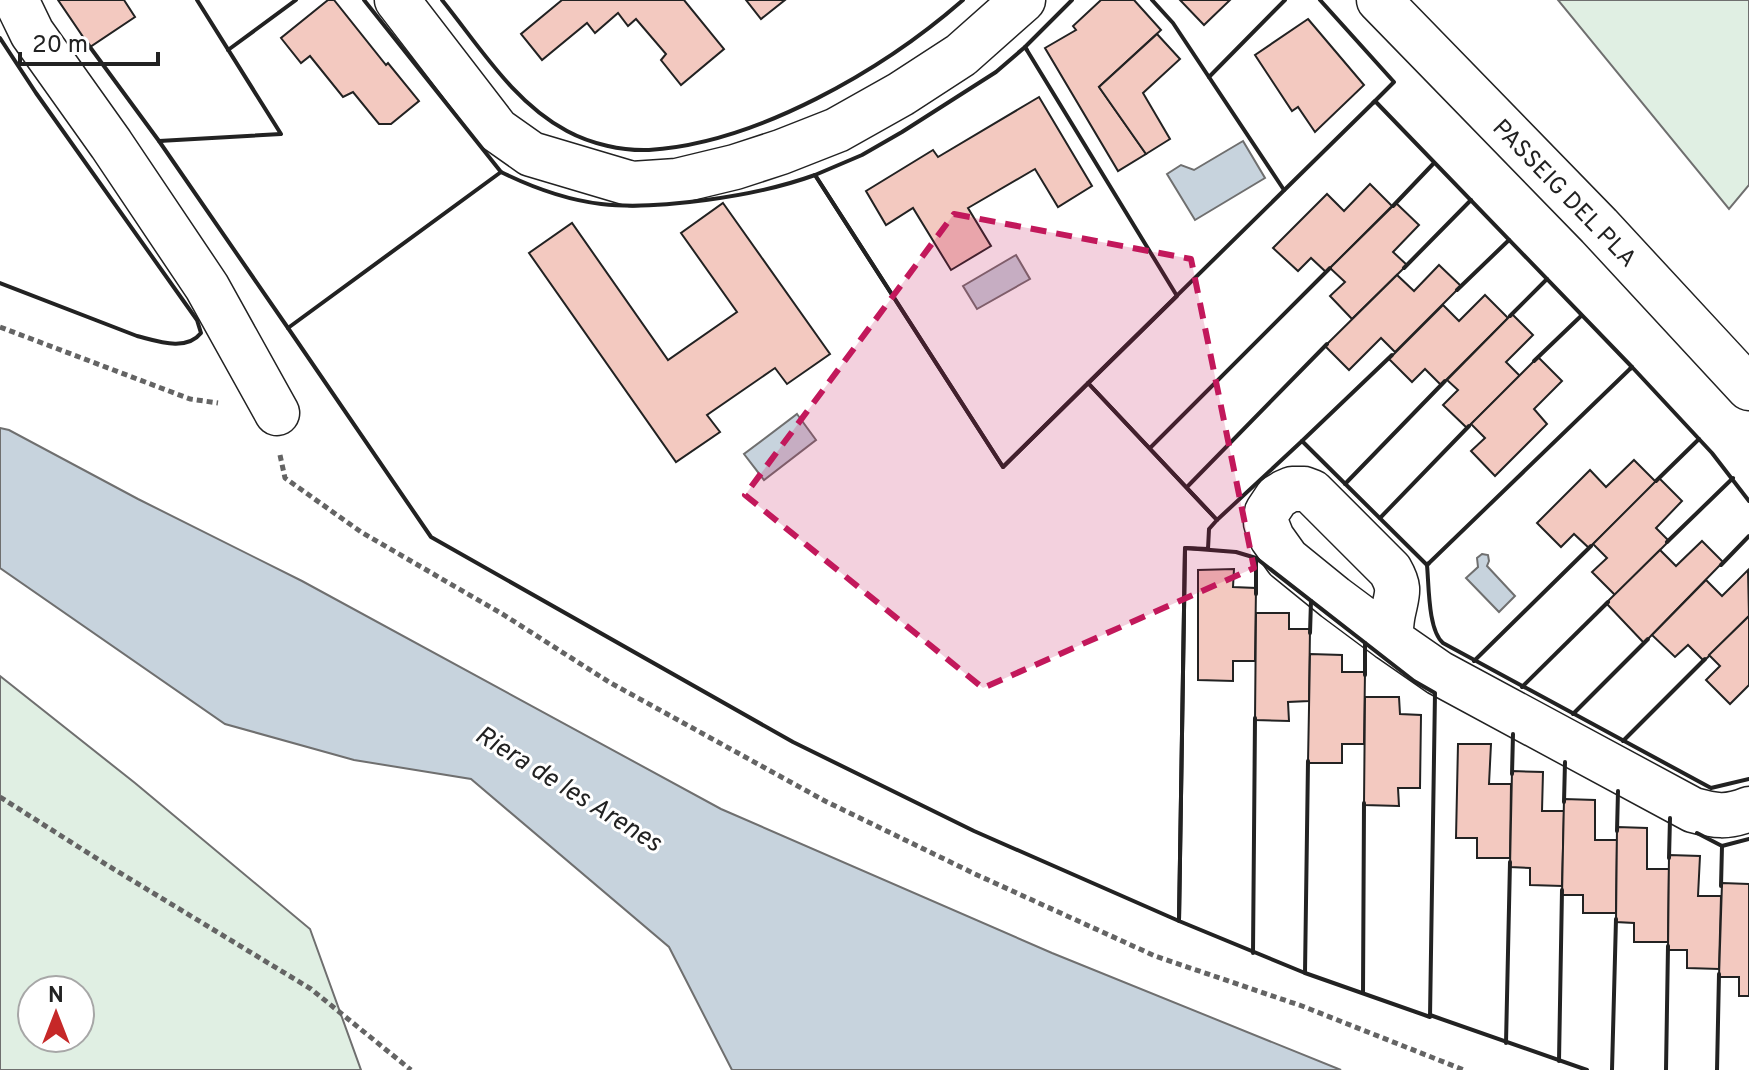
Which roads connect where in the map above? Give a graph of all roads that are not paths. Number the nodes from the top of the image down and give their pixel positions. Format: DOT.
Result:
graph roads {
  1 [pos="16,0"];
  2 [pos="397,0"];
  3 [pos="1023,0"];
  4 [pos="1379,0"];
  5 [pos="1749,388"];
  6 [pos="277,413"];
  7 [pos="1390,639"];
  8 [pos="1749,809"];
  1 -- 6 [label="street"];
  2 -- 3 [label="street"];
  4 -- 5 [label="street, PASSEIG DEL PLA"];
  7 -- 8 [label="street"];
}
